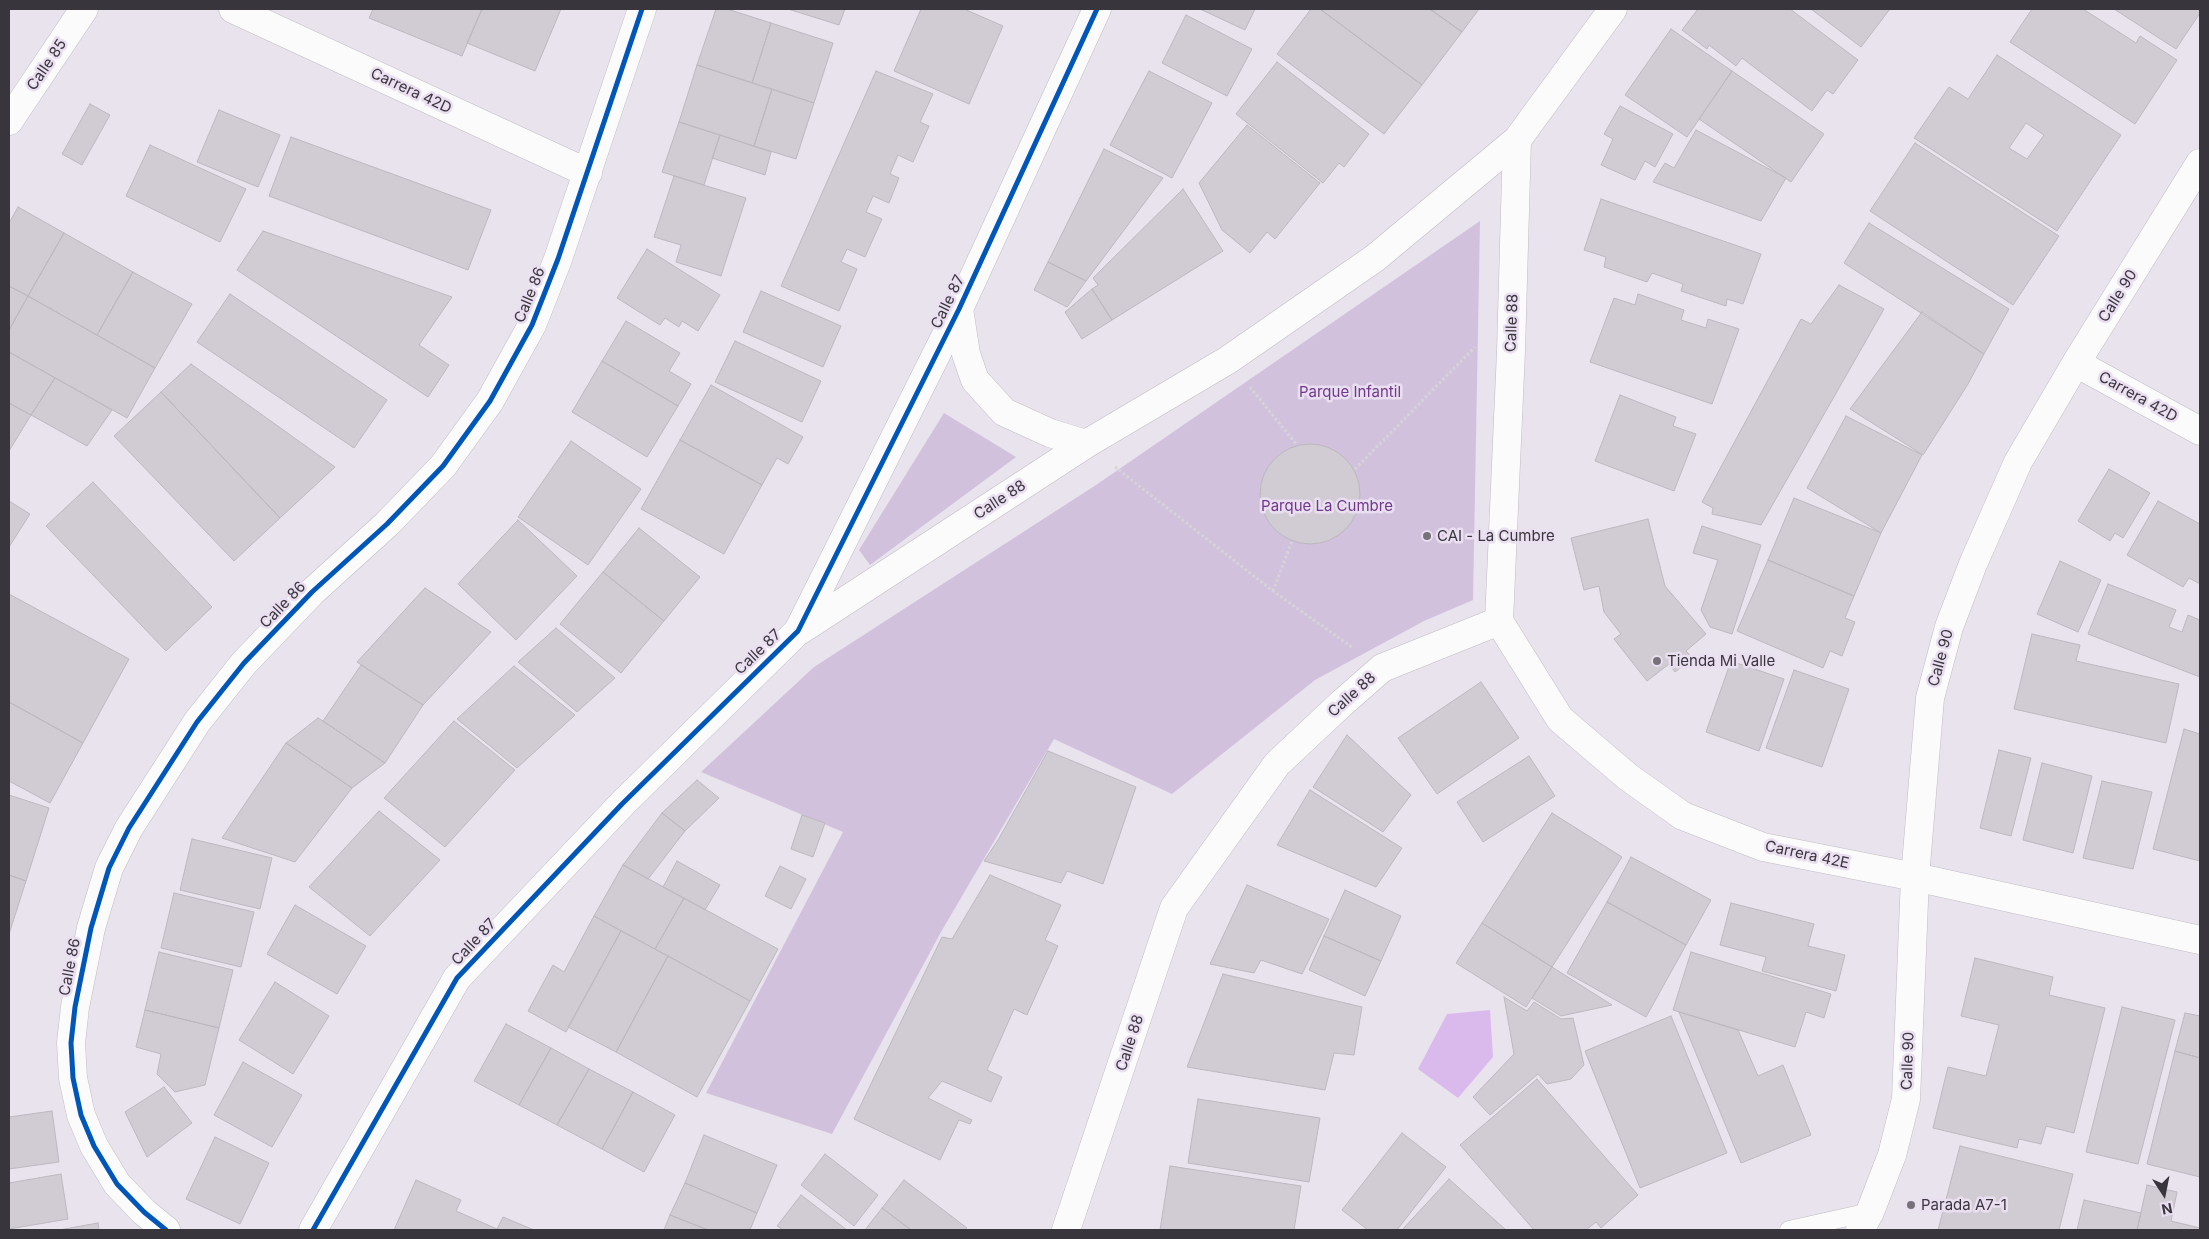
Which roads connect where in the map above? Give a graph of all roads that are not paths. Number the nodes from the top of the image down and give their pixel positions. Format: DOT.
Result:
graph roads {
  1 [pos="84,9"];
  2 [pos="233,9"];
  3 [pos="642,9"];
  4 [pos="1097,9"];
  5 [pos="1613,9"];
  6 [pos="9,121"];
  7 [pos="1517,140"];
  8 [pos="2200,163"];
  9 [pos="588,173"];
  10 [pos="959,309"];
  11 [pos="2076,363"];
  12 [pos="2200,431"];
  13 [pos="1086,444"];
  14 [pos="1499,621"];
  15 [pos="798,631"];
  16 [pos="1915,877"];
  17 [pos="2200,940"];
  18 [pos="1865,1221"];
  19 [pos="166,1230"];
  20 [pos="313,1230"];
  21 [pos="1066,1230"];
  22 [pos="1789,1230"];
  1 -- 6 [label="street, Calle 85"];
  2 -- 9 [label="street, Carrera 42D"];
  3 -- 9 [label="street, Calle 86"];
  4 -- 10 [label="street, Calle 87"];
  5 -- 7 [label="street, Calle 88"];
  7 -- 13 [label="street, Calle 88"];
  7 -- 14 [label="street, Calle 88"];
  8 -- 11 [label="street, Calle 90"];
  9 -- 19 [label="street, Calle 86"];
  10 -- 13 [label="street, Calle 87"];
  10 -- 15 [label="street, Calle 87"];
  11 -- 12 [label="street, Carrera 42D"];
  11 -- 16 [label="street, Calle 90"];
  13 -- 15 [label="street, Calle 88"];
  14 -- 16 [label="street, Carrera 42E"];
  14 -- 21 [label="street, Calle 88"];
  15 -- 20 [label="street, Calle 87"];
  16 -- 17 [label="street, Carrera 42E"];
  16 -- 18 [label="street, Calle 90"];
  18 -- 22 [label="lane, Calle 90"];
}
